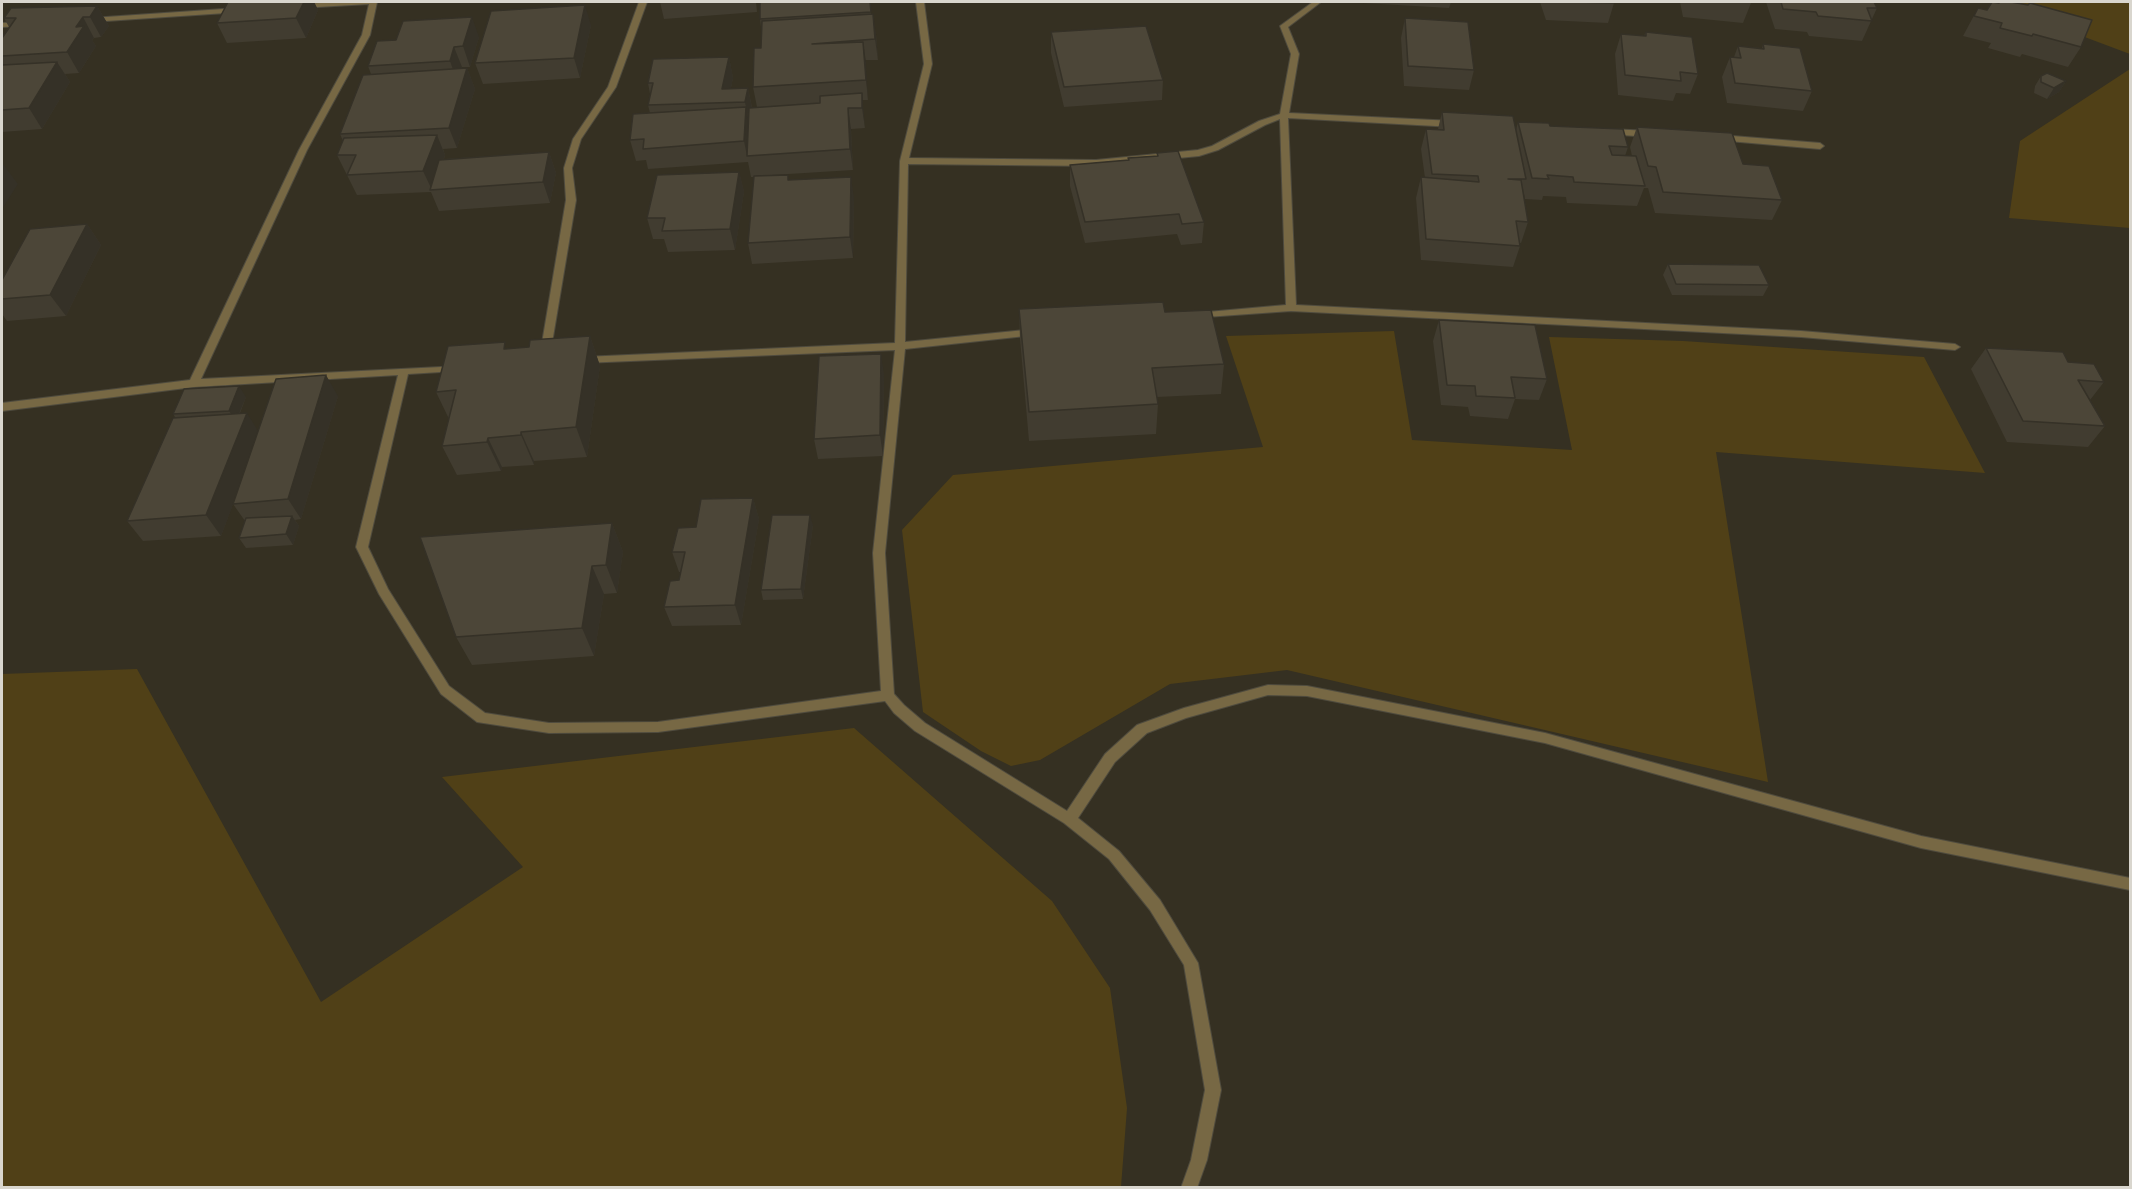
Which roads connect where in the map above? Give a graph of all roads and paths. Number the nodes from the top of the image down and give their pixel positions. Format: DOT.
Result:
graph roads {
  1 [pos="372,2"];
  2 [pos="643,2"];
  3 [pos="920,2"];
  4 [pos="1317,2"];
  5 [pos="287,7"];
  6 [pos="252,9"];
  7 [pos="85,20"];
  8 [pos="37,23"];
  9 [pos="2,25"];
  10 [pos="1284,115"];
  11 [pos="1461,124"];
  12 [pos="1603,132"];
  13 [pos="1662,135"];
  14 [pos="1710,138"];
  15 [pos="1820,146"];
  16 [pos="904,161"];
  17 [pos="1291,308"];
  18 [pos="1188,317"];
  19 [pos="1049,330"];
  20 [pos="900,346"];
  21 [pos="1955,346"];
  22 [pos="555,361"];
  23 [pos="567,361"];
  24 [pos="543,362"];
  25 [pos="532,363"];
  26 [pos="474,367"];
  27 [pos="404,371"];
  28 [pos="194,383"];
  29 [pos="2,407"];
  30 [pos="888,695"];
  31 [pos="1069,819"];
  32 [pos="2130,884"];
  33 [pos="1189,1188"];
  1 -- 5 [label="street"];
  1 -- 28 [label="street"];
  2 -- 24 [label="street"];
  3 -- 16 [label="street"];
  4 -- 10 [label="street"];
  6 -- 7 [label="street"];
  8 -- 9 [label="street"];
  10 -- 11 [label="street"];
  10 -- 16 [label="street"];
  10 -- 17 [label="street"];
  12 -- 13 [label="street"];
  14 -- 15 [label="street"];
  16 -- 20 [label="street"];
  17 -- 18 [label="street"];
  17 -- 21 [label="street"];
  19 -- 20 [label="street"];
  20 -- 23 [label="street"];
  20 -- 30 [label="street"];
  22 -- 24 [label="street"];
  24 -- 25 [label="street"];
  26 -- 27 [label="street"];
  27 -- 28 [label="street"];
  27 -- 30 [label="street"];
  28 -- 29 [label="street"];
  30 -- 31 [label="street"];
  31 -- 32 [label="street"];
  31 -- 33 [label="street"];
}
